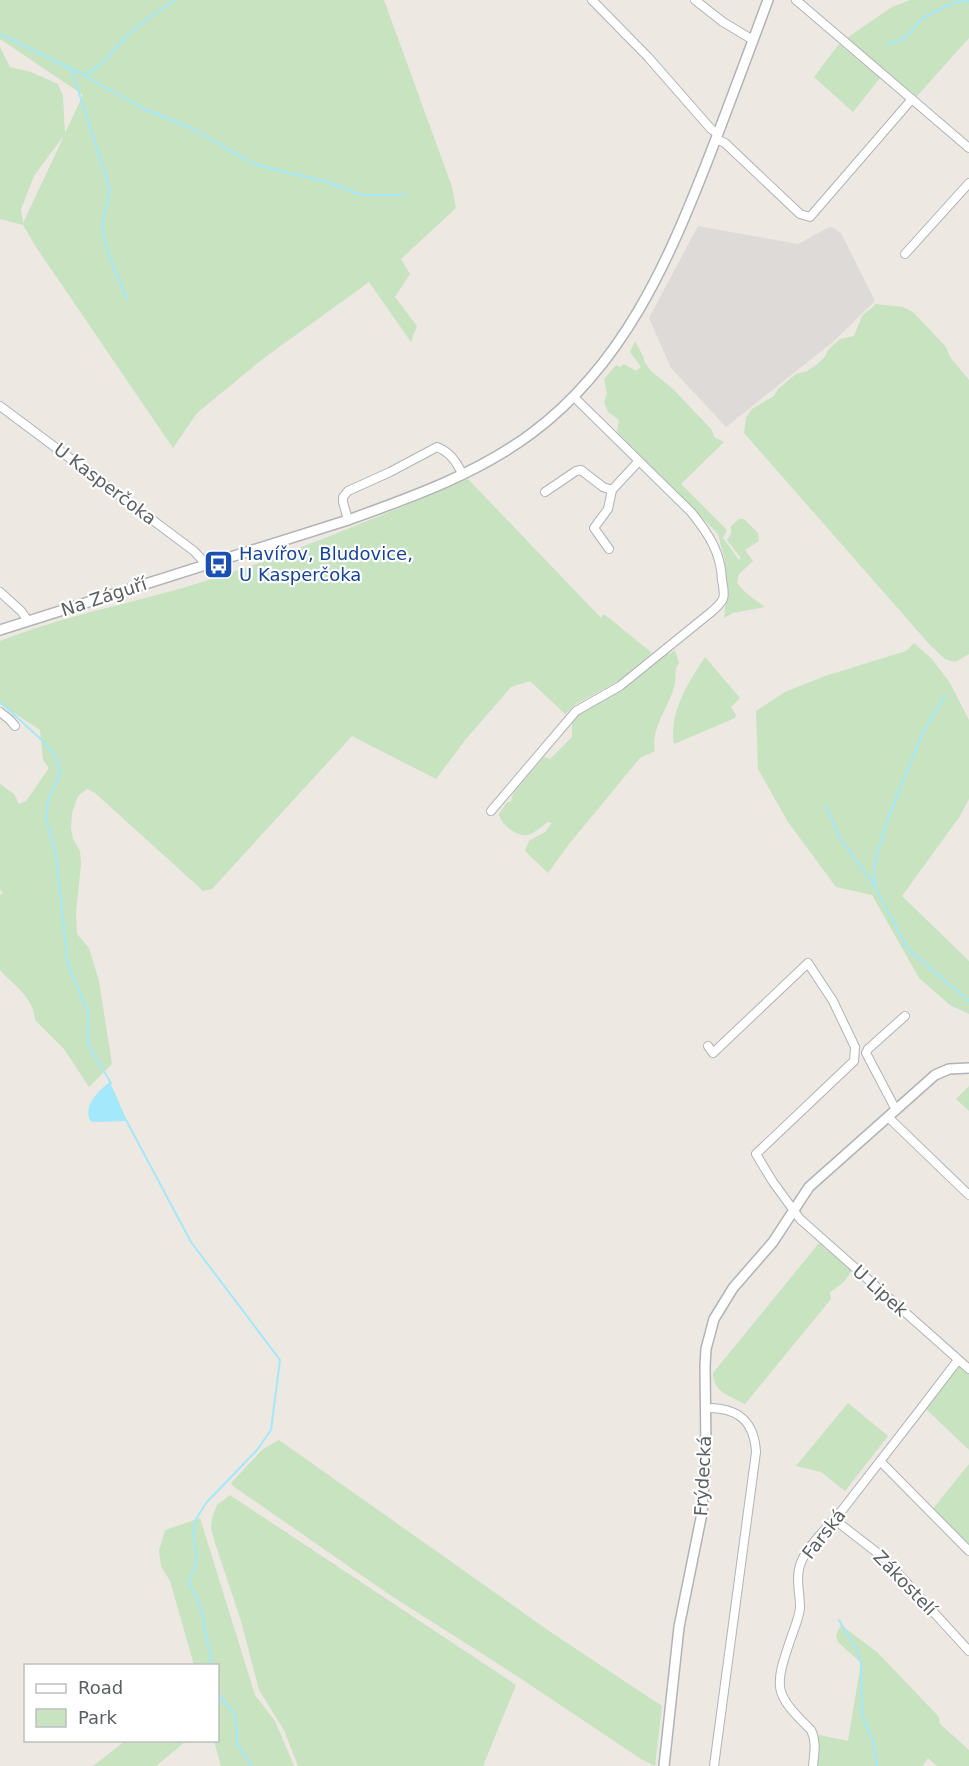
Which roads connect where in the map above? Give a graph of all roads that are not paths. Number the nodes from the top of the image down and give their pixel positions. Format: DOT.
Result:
graph roads {
  1 [pos="592,0"];
  2 [pos="695,0"];
  3 [pos="768,0"];
  4 [pos="796,0"];
  5 [pos="753,40"];
  6 [pos="912,99"];
  7 [pos="717,136"];
  8 [pos="969,148"];
  9 [pos="969,183"];
  10 [pos="905,254"];
  11 [pos="574,397"];
  12 [pos="0,406"];
  13 [pos="638,462"];
  14 [pos="462,474"];
  15 [pos="612,490"];
  16 [pos="545,492"];
  17 [pos="348,520"];
  18 [pos="609,549"];
  19 [pos="207,565"];
  20 [pos="0,592"];
  21 [pos="28,621"];
  22 [pos="0,630"];
  23 [pos="0,712"];
  24 [pos="15,726"];
  25 [pos="491,811"];
  26 [pos="905,1016"];
  27 [pos="712,1053"];
  28 [pos="969,1068"];
  29 [pos="896,1110"];
  30 [pos="888,1117"];
  31 [pos="969,1195"];
  32 [pos="793,1211"];
  33 [pos="958,1360"];
  34 [pos="969,1369"];
  35 [pos="705,1408"];
  36 [pos="880,1461"];
  37 [pos="835,1520"];
  38 [pos="969,1551"];
  39 [pos="969,1651"];
  40 [pos="664,1766"];
  41 [pos="714,1766"];
  42 [pos="813,1766"];
  1 -- 7 [label="street"];
  2 -- 5 [label="street"];
  3 -- 5 [label="street, Na Záguří"];
  4 -- 6 [label="street"];
  5 -- 7 [label="street, Na Záguří"];
  6 -- 7 [label="street"];
  6 -- 8 [label="street"];
  7 -- 11 [label="street, Na Záguří"];
  9 -- 10 [label="street"];
  11 -- 13 [label="street"];
  11 -- 14 [label="street, Na Záguří"];
  12 -- 19 [label="street, U Kasperčoka"];
  13 -- 15 [label="street"];
  13 -- 25 [label="street"];
  14 -- 17 [label="street, Na Záguří"];
  14 -- 17 [label="street"];
  15 -- 16 [label="street"];
  15 -- 18 [label="street"];
  17 -- 19 [label="street, Na Záguří"];
  19 -- 21 [label="street, Na Záguří"];
  20 -- 21 [label="street"];
  21 -- 22 [label="street, Na Záguří"];
  23 -- 24 [label="street"];
  26 -- 29 [label="street"];
  27 -- 32 [label="street, U Lipek"];
  28 -- 29 [label="street, Frýdecká"];
  29 -- 30 [label="street, Frýdecká"];
  30 -- 31 [label="street"];
  30 -- 32 [label="street, Frýdecká"];
  32 -- 33 [label="street, U Lipek"];
  32 -- 35 [label="street, Frýdecká"];
  33 -- 34 [label="street, U Lipek"];
  33 -- 36 [label="street, Farská"];
  35 -- 40 [label="street, Frýdecká"];
  35 -- 41 [label="street"];
  36 -- 37 [label="street, Farská"];
  36 -- 38 [label="street"];
  37 -- 39 [label="street, Zákostelí"];
  37 -- 42 [label="street, Farská"];
}
